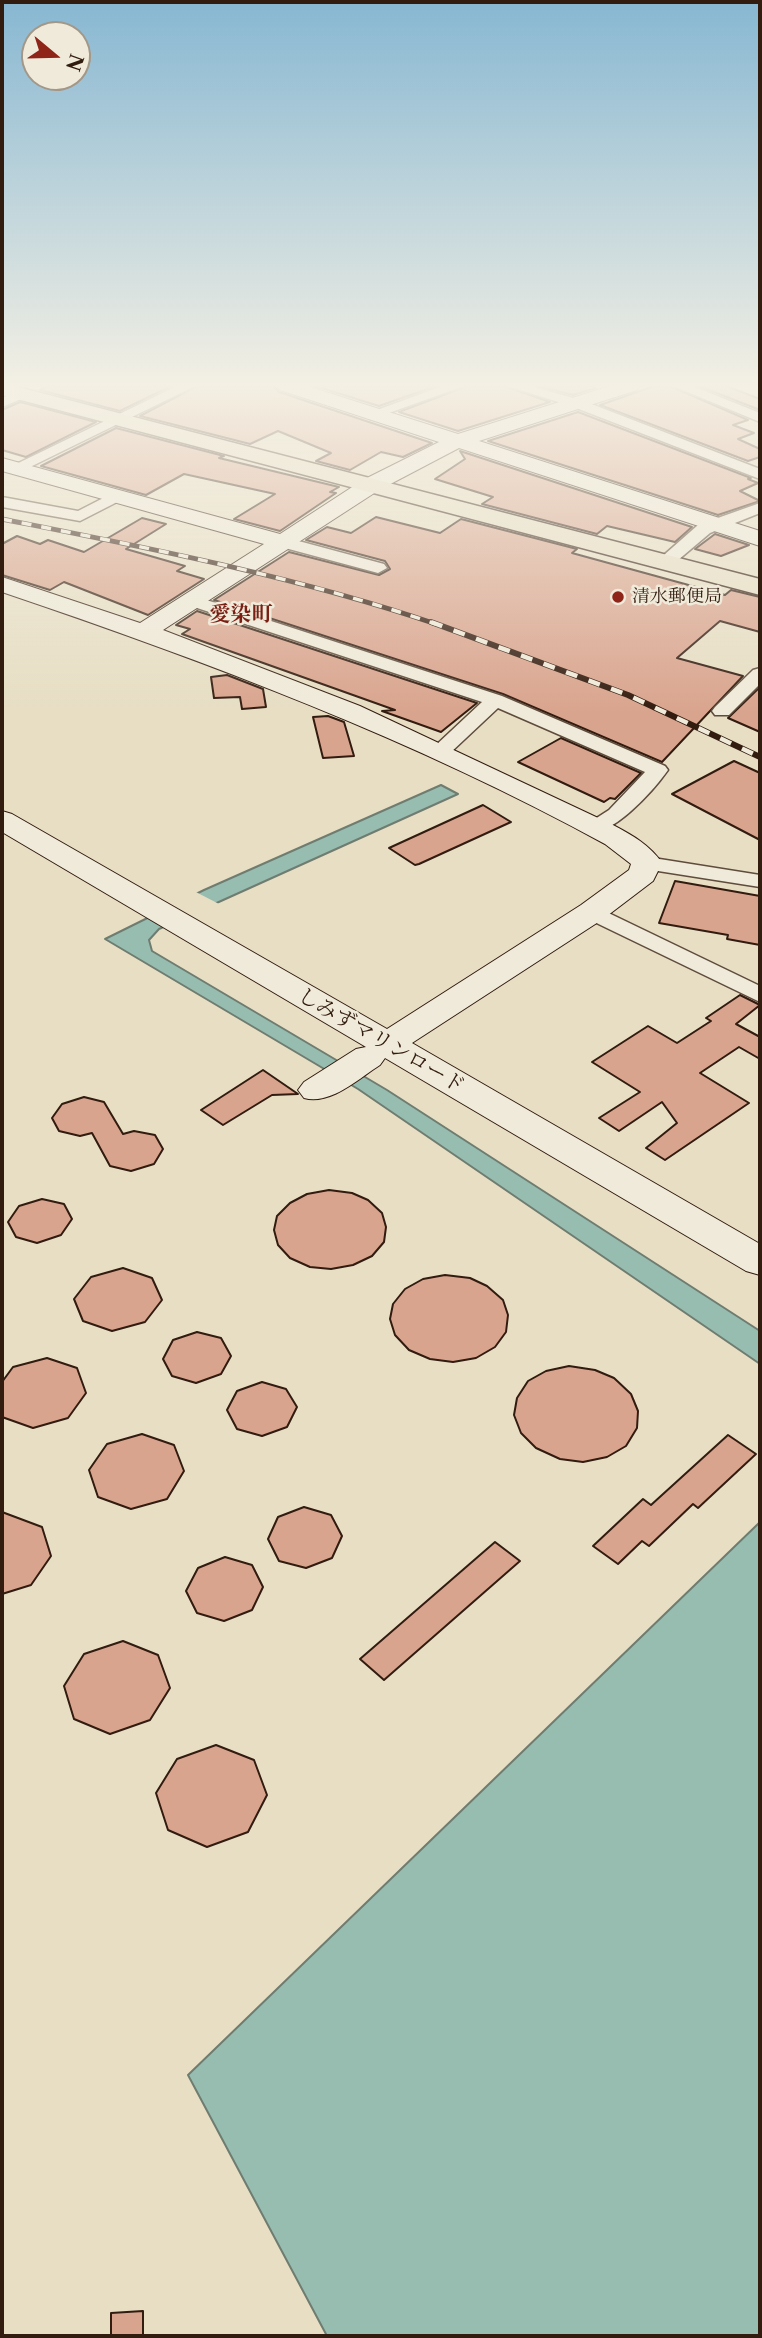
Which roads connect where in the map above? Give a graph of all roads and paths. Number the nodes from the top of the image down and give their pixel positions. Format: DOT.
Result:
graph roads {
  1 [pos="114,495"];
  2 [pos="356,495"];
  3 [pos="427,495"];
  4 [pos="623,495"];
  5 [pos="117,496"];
  6 [pos="2,502"];
  7 [pos="760,508"];
  8 [pos="715,524"];
  9 [pos="760,539"];
  10 [pos="281,541"];
  11 [pos="669,558"];
  12 [pos="378,568"];
  13 [pos="760,577"];
  14 [pos="2,584"];
  15 [pos="760,587"];
  16 [pos="191,600"];
  17 [pos="143,632"];
  18 [pos="760,674"];
  19 [pos="495,700"];
  20 [pos="723,711"];
  21 [pos="442,750"];
  22 [pos="2,799"];
  23 [pos="2,820"];
  24 [pos="592,828"];
  25 [pos="647,863"];
  26 [pos="760,881"];
  27 [pos="163,902"];
  28 [pos="592,912"];
  29 [pos="760,995"];
  30 [pos="388,1044"];
  31 [pos="316,1090"];
  32 [pos="760,1234"];
  33 [pos="760,1261"];
  1 -- 5 [label="street"];
  2 -- 10 [label="street"];
  3 -- 11 [label="highway"];
  4 -- 8 [label="street"];
  5 -- 6 [label="street"];
  5 -- 10 [label="street"];
  7 -- 8 [label="street"];
  8 -- 9 [label="street"];
  8 -- 11 [label="street"];
  10 -- 12 [label="street"];
  10 -- 16 [label="street"];
  11 -- 13 [label="highway"];
  11 -- 15 [label="highway"];
  14 -- 17 [label="street"];
  16 -- 17 [label="street"];
  16 -- 19 [label="street"];
  17 -- 21 [label="street"];
  18 -- 20 [label="street"];
  19 -- 21 [label="street"];
  19 -- 24 [label="street"];
  21 -- 24 [label="street"];
  22 -- 27 [label="street, しみずマリンロード"];
  23 -- 27 [label="street, しみずマリンロード"];
  24 -- 25 [label="street"];
  25 -- 26 [label="street"];
  25 -- 28 [label="street"];
  27 -- 30 [label="street, しみずマリンロード"];
  28 -- 29 [label="street"];
  28 -- 30 [label="street"];
  30 -- 31 [label="street"];
  30 -- 32 [label="street, しみずマリンロード"];
  30 -- 33 [label="street, しみずマリンロード"];
}
